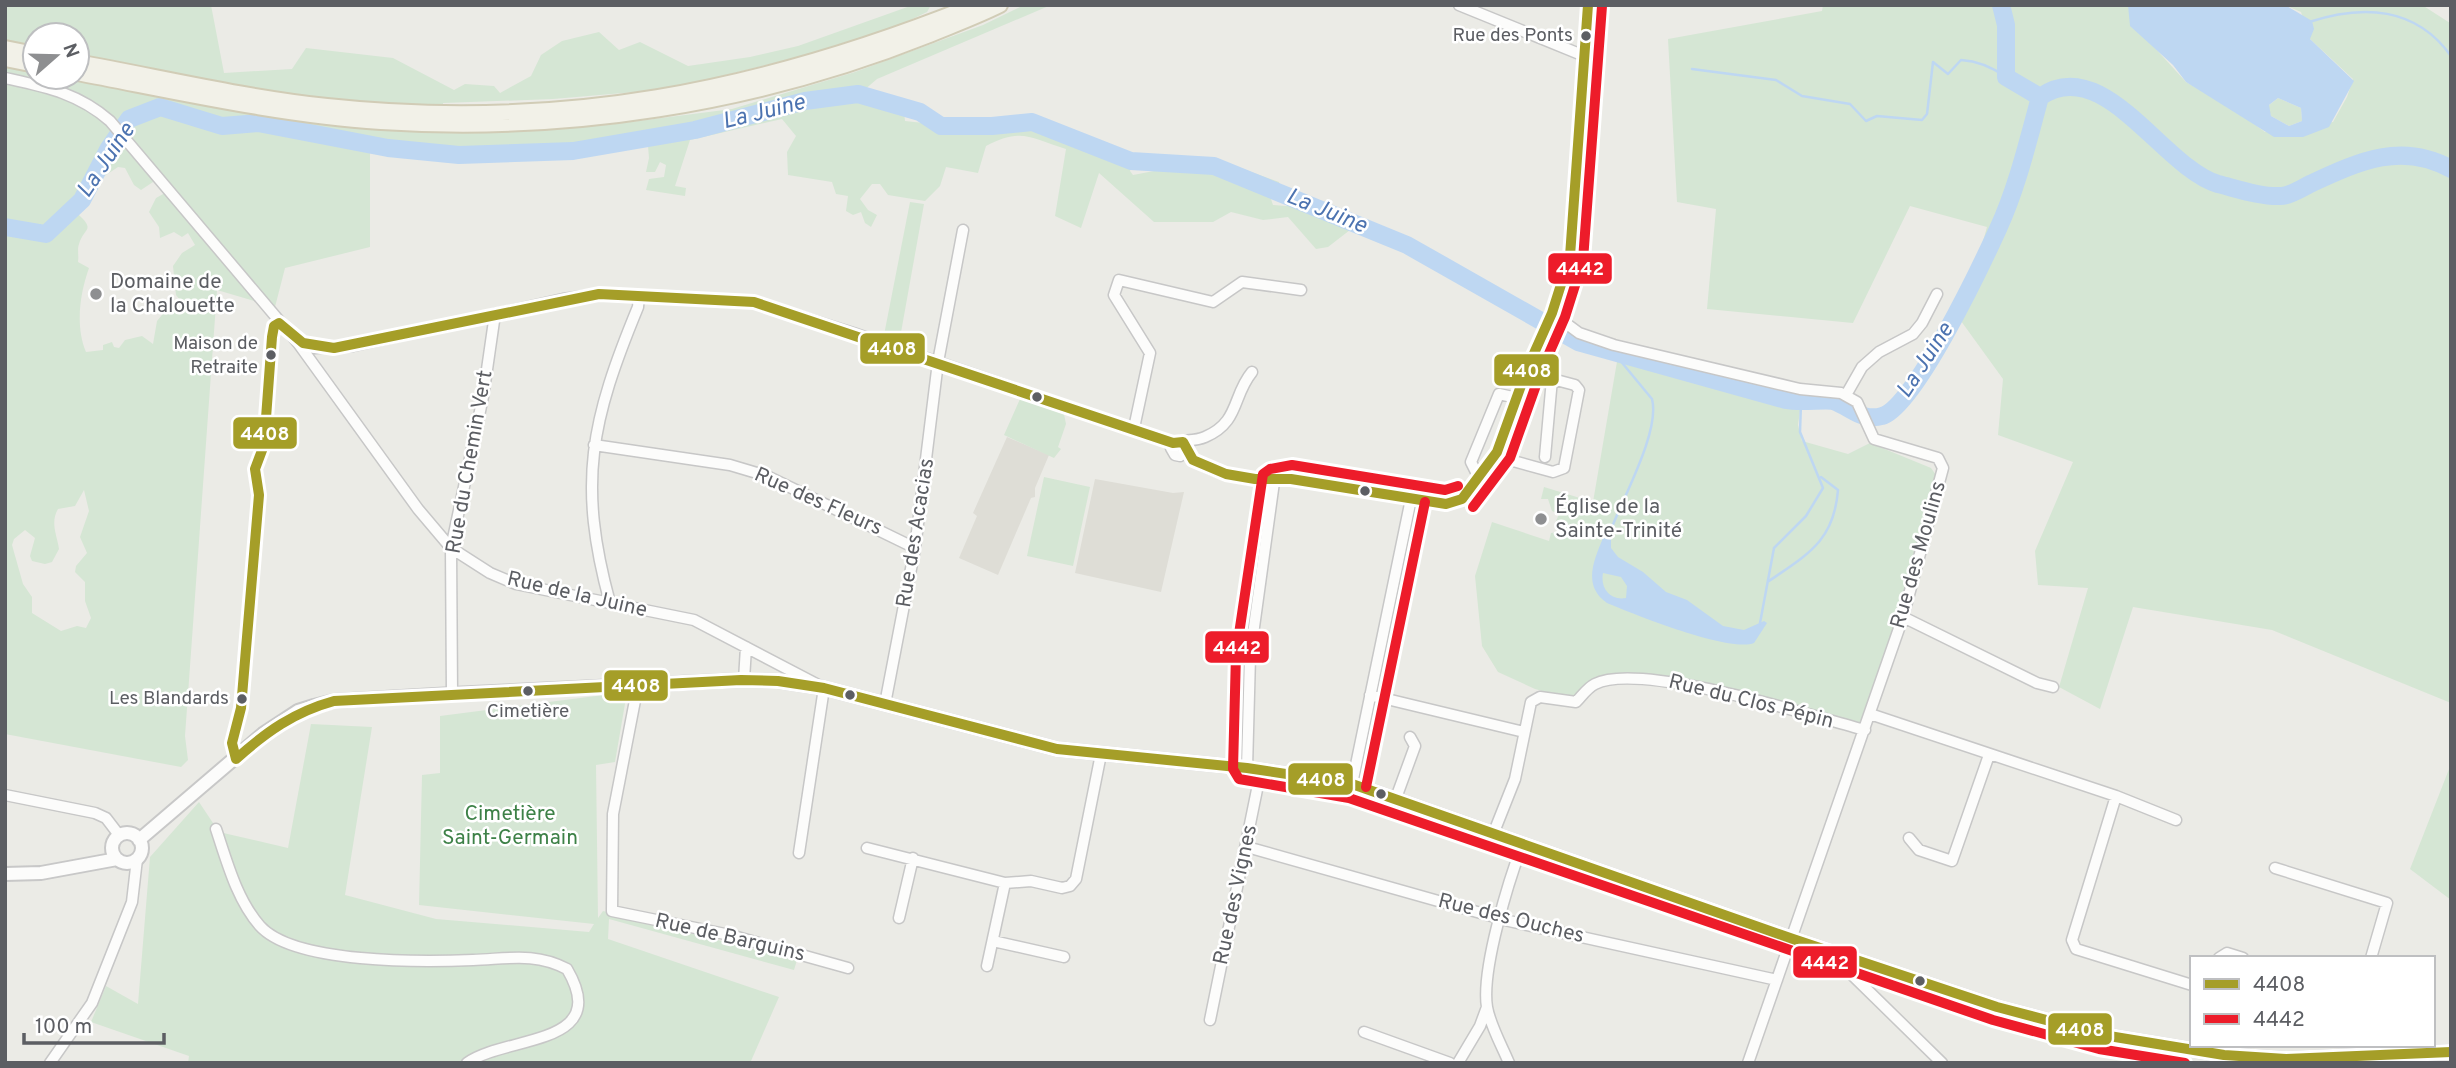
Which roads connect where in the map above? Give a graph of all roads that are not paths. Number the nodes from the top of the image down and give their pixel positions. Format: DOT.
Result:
graph roads {
  1 [pos="974,5"];
  2 [pos="1000,5"];
  3 [pos="1459,5"];
  4 [pos="1588,5"];
  5 [pos="1583,55"];
  6 [pos="91,64"];
  7 [pos="91,76"];
  8 [pos="5,78"];
  9 [pos="963,230"];
  10 [pos="1301,290"];
  11 [pos="1937,294"];
  12 [pos="639,296"];
  13 [pos="495,314"];
  14 [pos="1551,316"];
  15 [pos="279,323"];
  16 [pos="298,343"];
  17 [pos="938,362"];
  18 [pos="1252,372"];
  19 [pos="1526,372"];
  20 [pos="1552,379"];
  21 [pos="1846,395"];
  22 [pos="1517,398"];
  23 [pos="1134,428"];
  24 [pos="594,445"];
  25 [pos="1186,447"];
  26 [pos="1495,456"];
  27 [pos="1545,457"];
  28 [pos="1479,478"];
  29 [pos="1274,482"];
  30 [pos="1411,499"];
  31 [pos="451,548"];
  32 [pos="915,548"];
  33 [pos="610,603"];
  34 [pos="1903,617"];
  35 [pos="746,647"];
  36 [pos="744,680"];
  37 [pos="638,685"];
  38 [pos="2053,687"];
  39 [pos="824,688"];
  40 [pos="452,694"];
  41 [pos="1370,695"];
  42 [pos="885,704"];
  43 [pos="1870,714"];
  44 [pos="1864,730"];
  45 [pos="1524,732"];
  46 [pos="1410,737"];
  47 [pos="1101,754"];
  48 [pos="1989,755"];
  49 [pos="236,759"];
  50 [pos="1247,768"];
  51 [pos="1261,770"];
  52 [pos="1352,784"];
  53 [pos="5,795"];
  54 [pos="2116,796"];
  55 [pos="1396,798"];
  56 [pos="2176,820"];
  57 [pos="216,829"];
  58 [pos="1494,832"];
  59 [pos="1909,838"];
  60 [pos="116,839"];
  61 [pos="139,840"];
  62 [pos="1523,843"];
  63 [pos="1247,847"];
  64 [pos="867,848"];
  65 [pos="799,853"];
  66 [pos="913,858"];
  67 [pos="117,859"];
  68 [pos="137,859"];
  69 [pos="80,865"];
  70 [pos="2275,868"];
  71 [pos="5,874"];
  72 [pos="1005,883"];
  73 [pos="899,918"];
  74 [pos="1501,918"];
  75 [pos="1793,939"];
  76 [pos="993,941"];
  77 [pos="1839,954"];
  78 [pos="2372,956"];
  79 [pos="1064,957"];
  80 [pos="987,966"];
  81 [pos="848,968"];
  82 [pos="1777,980"];
  83 [pos="2190,984"];
  84 [pos="1487,1007"];
  85 [pos="1210,1020"];
  86 [pos="1364,1032"];
  87 [pos="2451,1052"];
  88 [pos="2357,1060"];
  89 [pos="50,1063"];
  90 [pos="467,1063"];
  91 [pos="1450,1063"];
  92 [pos="1458,1063"];
  93 [pos="1509,1063"];
  94 [pos="1748,1063"];
  95 [pos="1942,1063"];
  1 -- 6 [label="main road"];
  2 -- 7 [label="main road"];
  3 -- 5 [label="street"];
  4 -- 5 [label="street"];
  5 -- 14 [label="street"];
  8 -- 15 [label="street, Rue de la Juine"];
  9 -- 17 [label="street, Rue des Acacias"];
  10 -- 23 [label="street"];
  11 -- 21 [label="street"];
  12 -- 13 [label="street"];
  12 -- 17 [label="street"];
  12 -- 24 [label="street"];
  13 -- 16 [label="street"];
  13 -- 31 [label="street, Rue du Chemin Vert"];
  14 -- 19 [label="street"];
  14 -- 21 [label="street"];
  15 -- 16 [label="street, Rue de la Juine"];
  15 -- 49 [label="street"];
  16 -- 31 [label="street, Rue de la Juine"];
  17 -- 23 [label="street"];
  17 -- 32 [label="street, Rue des Acacias"];
  18 -- 25 [label="street"];
  19 -- 20 [label="street"];
  19 -- 22 [label="street"];
  20 -- 26 [label="street"];
  20 -- 27 [label="street"];
  21 -- 34 [label="street, Rue des Moulins"];
  22 -- 26 [label="street"];
  22 -- 28 [label="street"];
  23 -- 25 [label="street"];
  24 -- 32 [label="street, Rue des Fleurs"];
  24 -- 33 [label="street"];
  25 -- 29 [label="street"];
  26 -- 28 [label="street"];
  28 -- 30 [label="street"];
  29 -- 30 [label="street"];
  29 -- 50 [label="street"];
  30 -- 41 [label="street"];
  31 -- 33 [label="street, Rue de la Juine"];
  31 -- 40 [label="street, Rue du Chemin Vert"];
  32 -- 42 [label="street, Rue des Acacias"];
  33 -- 35 [label="street, Rue de la Juine"];
  34 -- 38 [label="street"];
  34 -- 43 [label="street, Rue des Moulins"];
  35 -- 36 [label="street"];
  35 -- 39 [label="street, Rue de la Juine"];
  36 -- 37 [label="main road"];
  36 -- 39 [label="main road"];
  37 -- 40 [label="main road"];
  37 -- 81 [label="street, Rue de Barguins"];
  39 -- 42 [label="main road"];
  39 -- 65 [label="street"];
  40 -- 49 [label="main road"];
  41 -- 45 [label="street"];
  41 -- 52 [label="street"];
  42 -- 47 [label="main road"];
  43 -- 44 [label="street, Rue des Moulins"];
  43 -- 48 [label="street"];
  44 -- 45 [label="street, Rue du Clos Pépin"];
  44 -- 75 [label="street, Rue des Moulins"];
  45 -- 58 [label="street, Rue du Clos Pépin"];
  46 -- 55 [label="street"];
  47 -- 50 [label="main road"];
  47 -- 72 [label="street"];
  48 -- 54 [label="street"];
  48 -- 59 [label="street"];
  49 -- 61 [label="main road"];
  50 -- 51 [label="main road"];
  51 -- 52 [label="main road"];
  51 -- 63 [label="street, Rue des Vignes"];
  52 -- 55 [label="main road"];
  53 -- 60 [label="street"];
  54 -- 56 [label="street"];
  54 -- 83 [label="street"];
  55 -- 58 [label="main road"];
  57 -- 90 [label="street"];
  58 -- 62 [label="main road"];
  60 -- 61 [label="main road"];
  60 -- 67 [label="main road"];
  60 -- 69 [label="main road"];
  61 -- 68 [label="main road"];
  62 -- 74 [label="street"];
  62 -- 75 [label="main road"];
  63 -- 74 [label="street, Rue des Ouches"];
  63 -- 85 [label="street, Rue des Vignes"];
  64 -- 66 [label="street"];
  66 -- 72 [label="street"];
  66 -- 73 [label="street"];
  67 -- 68 [label="main road"];
  67 -- 69 [label="main road"];
  68 -- 89 [label="street"];
  69 -- 71 [label="main road"];
  70 -- 78 [label="street"];
  72 -- 76 [label="street"];
  74 -- 82 [label="street, Rue des Ouches"];
  74 -- 84 [label="street"];
  75 -- 77 [label="main road"];
  75 -- 82 [label="street, Rue des Moulins"];
  76 -- 79 [label="street"];
  76 -- 80 [label="street"];
  77 -- 88 [label="main road"];
  77 -- 95 [label="street"];
  82 -- 94 [label="street, Rue des Moulins"];
  84 -- 92 [label="street"];
  84 -- 93 [label="street"];
  86 -- 91 [label="street"];
  87 -- 88 [label="main road"];
}
